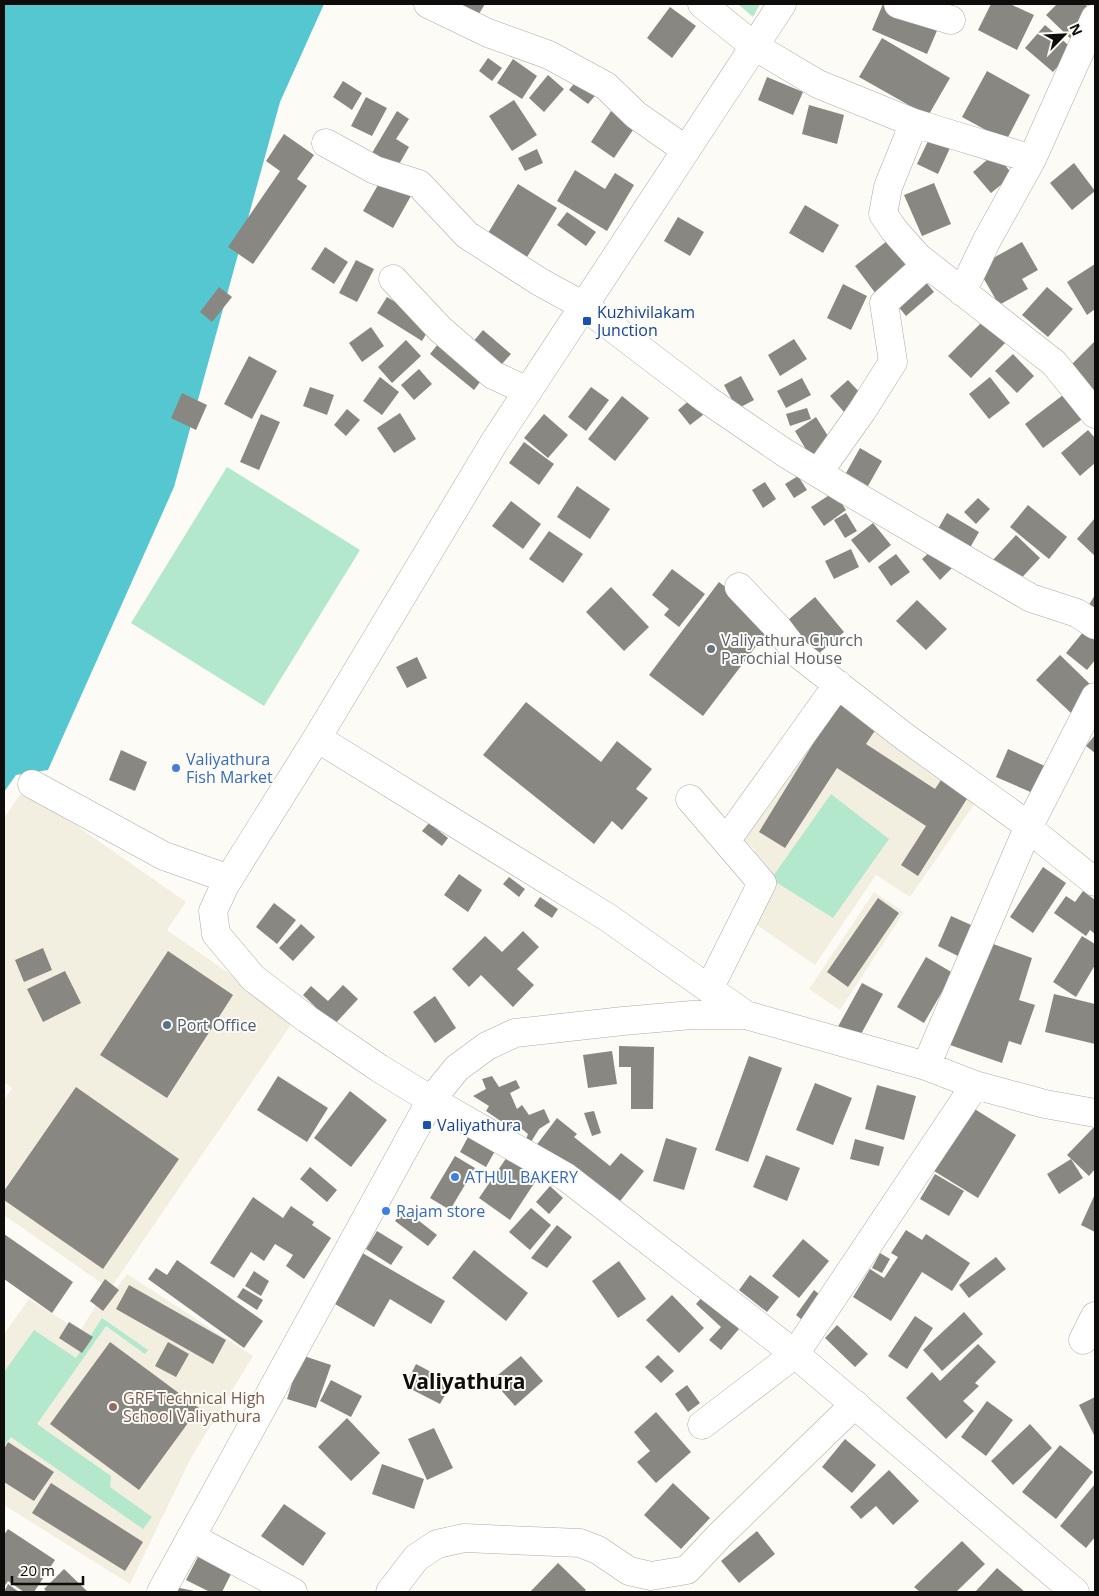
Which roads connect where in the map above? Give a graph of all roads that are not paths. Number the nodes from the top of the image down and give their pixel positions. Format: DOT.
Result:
graph roads {
  1 [pos="428,4"];
  2 [pos="702,4"];
  3 [pos="782,4"];
  4 [pos="898,4"];
  5 [pos="1095,18"];
  6 [pos="951,20"];
  7 [pos="754,46"];
  8 [pos="914,123"];
  9 [pos="326,143"];
  10 [pos="686,150"];
  11 [pos="1032,159"];
  12 [pos="926,264"];
  13 [pos="393,279"];
  14 [pos="962,292"];
  15 [pos="584,306"];
  16 [pos="528,391"];
  17 [pos="1095,414"];
  18 [pos="818,473"];
  19 [pos="739,588"];
  20 [pos="1095,625"];
  21 [pos="838,684"];
  22 [pos="1095,697"];
  23 [pos="317,738"];
  24 [pos="32,784"];
  25 [pos="690,799"];
  26 [pos="1028,827"];
  27 [pos="726,841"];
  28 [pos="229,879"];
  29 [pos="1095,882"];
  30 [pos="709,989"];
  31 [pos="746,1015"];
  32 [pos="926,1066"];
  33 [pos="975,1085"];
  34 [pos="431,1100"];
  35 [pos="1095,1113"];
  36 [pos="795,1354"];
  37 [pos="856,1404"];
  38 [pos="702,1425"];
  39 [pos="191,1537"];
  40 [pos="162,1592"];
  41 [pos="293,1592"];
  42 [pos="390,1592"];
  43 [pos="1075,1592"];
  1 -- 10 [label="street"];
  2 -- 7 [label="street"];
  3 -- 7 [label="street"];
  4 -- 6 [label="street"];
  5 -- 11 [label="street"];
  7 -- 8 [label="street"];
  7 -- 10 [label="street"];
  8 -- 11 [label="street"];
  8 -- 12 [label="street"];
  9 -- 15 [label="street"];
  10 -- 15 [label="street"];
  11 -- 14 [label="street"];
  12 -- 14 [label="street"];
  12 -- 18 [label="street"];
  13 -- 16 [label="street"];
  14 -- 17 [label="street"];
  15 -- 16 [label="street"];
  15 -- 18 [label="street"];
  16 -- 23 [label="street"];
  18 -- 20 [label="street"];
  19 -- 21 [label="street"];
  21 -- 26 [label="street"];
  21 -- 27 [label="street"];
  22 -- 26 [label="street"];
  23 -- 28 [label="street"];
  23 -- 30 [label="street"];
  24 -- 28 [label="street"];
  25 -- 27 [label="street"];
  26 -- 29 [label="street"];
  26 -- 32 [label="street"];
  27 -- 30 [label="street"];
  28 -- 34 [label="street"];
  30 -- 31 [label="street"];
  31 -- 32 [label="street"];
  31 -- 34 [label="street"];
  32 -- 33 [label="street"];
  33 -- 35 [label="street"];
  33 -- 36 [label="street"];
  34 -- 36 [label="street"];
  34 -- 39 [label="street"];
  36 -- 37 [label="street"];
  36 -- 38 [label="street"];
  37 -- 42 [label="street"];
  37 -- 43 [label="street"];
  39 -- 40 [label="street"];
  39 -- 41 [label="street"];
}
